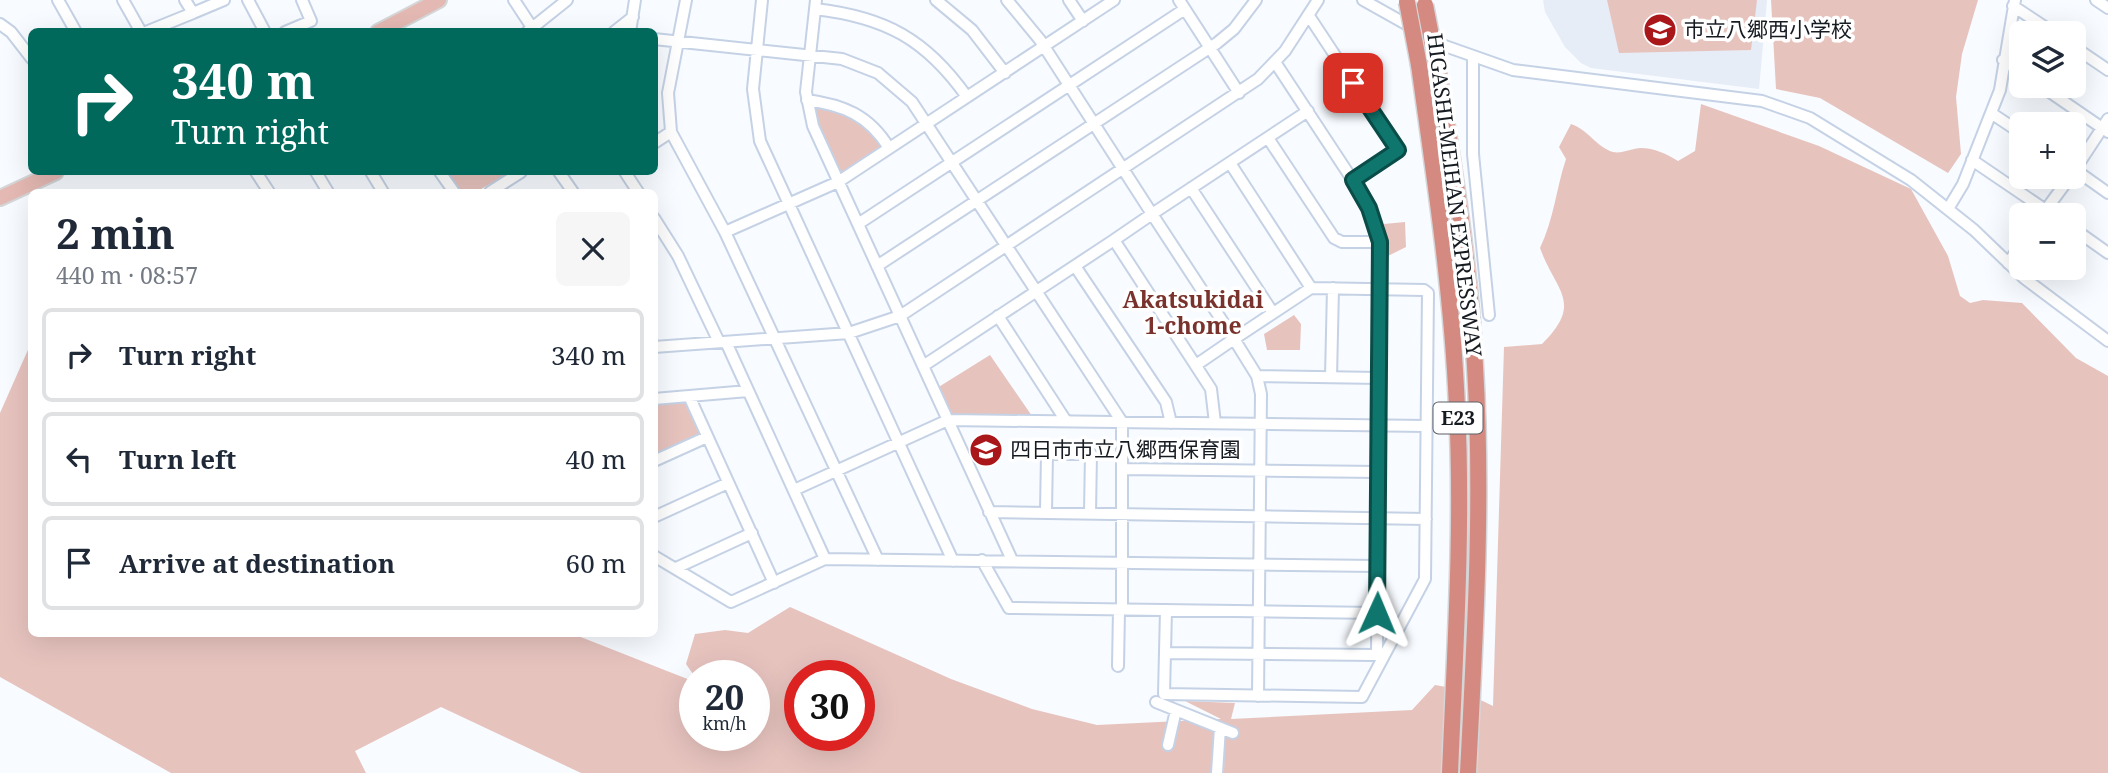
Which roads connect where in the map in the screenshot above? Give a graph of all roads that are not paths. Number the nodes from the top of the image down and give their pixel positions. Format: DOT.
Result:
graph roads {
  1 [pos="58,0"];
  2 [pos="123,0"];
  3 [pos="186,0"];
  4 [pos="224,0"];
  5 [pos="248,0"];
  6 [pos="302,0"];
  7 [pos="439,0"];
  8 [pos="514,0"];
  9 [pos="567,0"];
  10 [pos="635,0"];
  11 [pos="685,0"];
  12 [pos="762,0"];
  13 [pos="936,0"];
  14 [pos="1007,0"];
  15 [pos="1069,0"];
  16 [pos="1114,0"];
  17 [pos="1256,0"];
  18 [pos="1318,0"];
  19 [pos="1363,0"];
  20 [pos="2096,0"];
  21 [pos="1407,1"];
  22 [pos="1425,2"];
  23 [pos="2014,3"];
  24 [pos="816,4"];
  25 [pos="1182,4"];
  26 [pos="2108,8"];
  27 [pos="193,13"];
  28 [pos="1309,16"];
  29 [pos="633,17"];
  30 [pos="1083,21"];
  31 [pos="2038,21"];
  32 [pos="0,24"];
  33 [pos="74,28"];
  34 [pos="141,28"];
  35 [pos="154,28"];
  36 [pos="263,28"];
  37 [pos="294,28"];
  38 [pos="386,28"];
  39 [pos="530,28"];
  40 [pos="533,28"];
  41 [pos="619,28"];
  42 [pos="632,28"];
  43 [pos="658,39"];
  44 [pos="678,41"];
  45 [pos="1044,47"];
  46 [pos="1210,48"];
  47 [pos="757,50"];
  48 [pos="28,54"];
  49 [pos="810,55"];
  50 [pos="2086,55"];
  51 [pos="1472,57"];
  52 [pos="2003,60"];
  53 [pos="1275,62"];
  54 [pos="2009,64"];
  55 [pos="2108,70"];
  56 [pos="1005,73"];
  57 [pos="1069,86"];
  58 [pos="1239,93"];
  59 [pos="967,97"];
  60 [pos="2060,98"];
  61 [pos="807,100"];
  62 [pos="1308,111"];
  63 [pos="1991,113"];
  64 [pos="928,123"];
  65 [pos="1094,124"];
  66 [pos="2009,125"];
  67 [pos="2106,126"];
  68 [pos="671,132"];
  69 [pos="1268,138"];
  70 [pos="658,140"];
  71 [pos="889,148"];
  72 [pos="2086,154"];
  73 [pos="1972,160"];
  74 [pos="953,162"];
  75 [pos="1230,163"];
  76 [pos="1124,169"];
  77 [pos="49,175"];
  78 [pos="517,175"];
  79 [pos="2086,178"];
  80 [pos="1353,180"];
  81 [pos="838,181"];
  82 [pos="507,182"];
  83 [pos="1191,188"];
  84 [pos="495,189"];
  85 [pos="512,189"];
  86 [pos="2108,193"];
  87 [pos="2,194"];
  88 [pos="979,200"];
  89 [pos="2032,203"];
  90 [pos="789,204"];
  91 [pos="1948,209"];
  92 [pos="1152,214"];
  93 [pos="658,224"];
  94 [pos="858,224"];
  95 [pos="725,232"];
  96 [pos="2086,237"];
  97 [pos="1114,240"];
  98 [pos="1380,242"];
  99 [pos="1008,245"];
  100 [pos="2108,253"];
  101 [pos="2008,263"];
  102 [pos="877,266"];
  103 [pos="1075,266"];
  104 [pos="1311,288"];
  105 [pos="1333,288"];
  106 [pos="1380,289"];
  107 [pos="1037,291"];
  108 [pos="1273,313"];
  109 [pos="1489,315"];
  110 [pos="900,316"];
  111 [pos="998,316"];
  112 [pos="849,333"];
  113 [pos="775,338"];
  114 [pos="1234,339"];
  115 [pos="2108,341"];
  116 [pos="722,342"];
  117 [pos="658,347"];
  118 [pos="1196,365"];
  119 [pos="923,366"];
  120 [pos="1257,376"];
  121 [pos="1331,377"];
  122 [pos="1379,378"];
  123 [pos="748,391"];
  124 [pos="689,396"];
  125 [pos="658,399"];
  126 [pos="948,420"];
  127 [pos="1066,421"];
  128 [pos="1122,422"];
  129 [pos="1171,423"];
  130 [pos="1215,423"];
  131 [pos="1261,424"];
  132 [pos="1379,425"];
  133 [pos="1426,426"];
  134 [pos="707,437"];
  135 [pos="899,442"];
  136 [pos="658,459"];
  137 [pos="1123,469"];
  138 [pos="837,471"];
  139 [pos="1260,471"];
  140 [pos="1378,472"];
  141 [pos="729,483"];
  142 [pos="794,490"];
  143 [pos="1046,511"];
  144 [pos="989,512"];
  145 [pos="1090,513"];
  146 [pos="1122,514"];
  147 [pos="658,515"];
  148 [pos="1260,516"];
  149 [pos="1377,518"];
  150 [pos="1426,519"];
  151 [pos="751,533"];
  152 [pos="658,558"];
  153 [pos="825,559"];
  154 [pos="878,560"];
  155 [pos="982,560"];
  156 [pos="1012,560"];
  157 [pos="953,561"];
  158 [pos="1122,561"];
  159 [pos="1259,564"];
  160 [pos="1377,566"];
  161 [pos="676,568"];
  162 [pos="774,583"];
  163 [pos="1121,610"];
  164 [pos="1166,610"];
  165 [pos="1259,611"];
  166 [pos="1377,613"];
  167 [pos="1165,653"];
  168 [pos="1258,654"];
  169 [pos="1380,656"];
  170 [pos="1118,666"];
  171 [pos="1181,695"];
  172 [pos="1258,696"];
  173 [pos="1156,702"];
  174 [pos="1175,710"];
  175 [pos="1220,728"];
  176 [pos="1233,733"];
  177 [pos="1168,745"];
  178 [pos="1217,773"];
  179 [pos="1450,773"];
  180 [pos="1468,773"];
  1 -- 33 [label="street"];
  2 -- 34 [label="street"];
  3 -- 27 [label="street"];
  4 -- 27 [label="street"];
  5 -- 36 [label="street"];
  6 -- 37 [label="street"];
  7 -- 38 [label="main road"];
  8 -- 39 [label="street"];
  9 -- 40 [label="street"];
  10 -- 29 [label="street"];
  11 -- 44 [label="street"];
  12 -- 47 [label="street"];
  13 -- 56 [label="street"];
  14 -- 45 [label="street"];
  15 -- 30 [label="street"];
  16 -- 30 [label="street"];
  17 -- 46 [label="street"];
  18 -- 28 [label="street"];
  19 -- 51 [label="street"];
  20 -- 26 [label="street"];
  21 -- 179 [label="highway, HIGASHI-MEIHAN EXPRESSWAY / E23, bridge"];
  22 -- 180 [label="highway, HIGASHI-MEIHAN EXPRESSWAY / E23, bridge"];
  23 -- 31 [label="street"];
  23 -- 52 [label="street"];
  24 -- 49 [label="street"];
  24 -- 59 [label="street"];
  25 -- 46 [label="street"];
  25 -- 57 [label="street"];
  27 -- 35 [label="street"];
  28 -- 53 [label="street"];
  28 -- 80 [label="street"];
  29 -- 41 [label="street"];
  29 -- 42 [label="street"];
  30 -- 45 [label="street"];
  32 -- 48 [label="street"];
  43 -- 44 [label="street"];
  44 -- 47 [label="street"];
  44 -- 68 [label="street"];
  45 -- 56 [label="street"];
  45 -- 57 [label="street"];
  46 -- 58 [label="street"];
  46 -- 65 [label="street"];
  47 -- 49 [label="street"];
  47 -- 90 [label="street"];
  49 -- 61 [label="street"];
  49 -- 64 [label="street"];
  50 -- 55 [label="street"];
  51 -- 91 [label="street"];
  51 -- 109 [label="street"];
  52 -- 54 [label="street"];
  52 -- 63 [label="street"];
  53 -- 58 [label="street"];
  53 -- 62 [label="street"];
  56 -- 59 [label="street"];
  57 -- 65 [label="street"];
  57 -- 74 [label="street"];
  58 -- 76 [label="street"];
  59 -- 64 [label="street"];
  60 -- 67 [label="street"];
  61 -- 71 [label="street"];
  61 -- 81 [label="street"];
  62 -- 69 [label="street"];
  62 -- 80 [label="street"];
  63 -- 66 [label="street"];
  63 -- 73 [label="street"];
  64 -- 71 [label="street"];
  64 -- 74 [label="street"];
  65 -- 76 [label="street"];
  65 -- 88 [label="street"];
  67 -- 72 [label="street"];
  68 -- 70 [label="street"];
  68 -- 95 [label="street"];
  69 -- 75 [label="street"];
  69 -- 98 [label="street"];
  71 -- 81 [label="street"];
  73 -- 89 [label="street"];
  73 -- 91 [label="street"];
  74 -- 88 [label="street"];
  74 -- 94 [label="street"];
  75 -- 83 [label="street"];
  75 -- 104 [label="street"];
  76 -- 92 [label="street"];
  76 -- 99 [label="street"];
  77 -- 87 [label="main road"];
  78 -- 82 [label="street"];
  79 -- 86 [label="street"];
  80 -- 98 [label="street"];
  81 -- 90 [label="street"];
  81 -- 94 [label="street"];
  82 -- 84 [label="street"];
  82 -- 85 [label="street"];
  83 -- 92 [label="street"];
  83 -- 108 [label="street"];
  88 -- 99 [label="street"];
  88 -- 102 [label="street"];
  90 -- 95 [label="street"];
  90 -- 112 [label="street"];
  91 -- 101 [label="street"];
  92 -- 97 [label="street"];
  92 -- 114 [label="street"];
  93 -- 116 [label="street"];
  94 -- 102 [label="street"];
  95 -- 113 [label="street"];
  96 -- 100 [label="street"];
  97 -- 103 [label="street"];
  97 -- 118 [label="street"];
  98 -- 106 [label="street"];
  99 -- 107 [label="street"];
  99 -- 110 [label="street"];
  101 -- 115 [label="street"];
  102 -- 110 [label="street"];
  103 -- 107 [label="street"];
  103 -- 129 [label="street"];
  104 -- 105 [label="street"];
  104 -- 108 [label="street"];
  105 -- 106 [label="street"];
  105 -- 121 [label="street"];
  106 -- 122 [label="street"];
  106 -- 133 [label="street"];
  107 -- 111 [label="street"];
  107 -- 128 [label="street"];
  108 -- 114 [label="street"];
  110 -- 112 [label="street"];
  110 -- 119 [label="street"];
  111 -- 119 [label="street"];
  111 -- 127 [label="street"];
  112 -- 113 [label="street"];
  112 -- 135 [label="street"];
  113 -- 116 [label="street"];
  113 -- 138 [label="street"];
  114 -- 118 [label="street"];
  114 -- 120 [label="street"];
  116 -- 117 [label="street"];
  116 -- 123 [label="street"];
  118 -- 130 [label="street"];
  119 -- 126 [label="street"];
  120 -- 121 [label="street"];
  120 -- 131 [label="street"];
  121 -- 122 [label="street"];
  122 -- 132 [label="street"];
  123 -- 124 [label="street"];
  123 -- 142 [label="street"];
  124 -- 125 [label="street"];
  124 -- 134 [label="street"];
  126 -- 127 [label="street"];
  126 -- 135 [label="street"];
  126 -- 144 [label="street"];
  127 -- 128 [label="street"];
  128 -- 129 [label="street"];
  128 -- 137 [label="street"];
  129 -- 130 [label="street"];
  130 -- 131 [label="street"];
  131 -- 132 [label="street"];
  131 -- 139 [label="street"];
  132 -- 133 [label="street"];
  132 -- 140 [label="street"];
  133 -- 150 [label="street"];
  134 -- 136 [label="street"];
  134 -- 141 [label="street"];
  135 -- 138 [label="street"];
  135 -- 157 [label="street"];
  137 -- 139 [label="street"];
  137 -- 146 [label="street"];
  138 -- 142 [label="street"];
  138 -- 154 [label="street"];
  139 -- 140 [label="street"];
  139 -- 148 [label="street"];
  140 -- 149 [label="street"];
  141 -- 147 [label="street"];
  141 -- 151 [label="street"];
  142 -- 153 [label="street"];
  143 -- 144 [label="street"];
  143 -- 145 [label="street"];
  143 -- 145 [label="street"];
  144 -- 156 [label="street"];
  145 -- 146 [label="street"];
  146 -- 148 [label="street"];
  146 -- 158 [label="street"];
  148 -- 149 [label="street"];
  148 -- 159 [label="street"];
  149 -- 150 [label="street"];
  149 -- 160 [label="street"];
  150 -- 169 [label="street"];
  151 -- 161 [label="street"];
  151 -- 162 [label="street"];
  152 -- 161 [label="street"];
  153 -- 154 [label="street"];
  153 -- 162 [label="street"];
  154 -- 157 [label="street"];
  155 -- 156 [label="street"];
  155 -- 157 [label="street"];
  155 -- 163 [label="street"];
  156 -- 158 [label="street"];
  158 -- 159 [label="street"];
  158 -- 163 [label="street"];
  159 -- 160 [label="street"];
  159 -- 165 [label="street"];
  160 -- 166 [label="street"];
  161 -- 162 [label="street"];
  163 -- 164 [label="street"];
  163 -- 170 [label="street"];
  164 -- 165 [label="street"];
  164 -- 167 [label="street"];
  165 -- 166 [label="street"];
  165 -- 168 [label="street"];
  166 -- 169 [label="street"];
  167 -- 168 [label="street"];
  167 -- 171 [label="street"];
  168 -- 169 [label="street"];
  168 -- 172 [label="street"];
  169 -- 172 [label="street"];
  171 -- 172 [label="street"];
  171 -- 174 [label="street"];
  173 -- 174 [label="street"];
  174 -- 175 [label="street"];
  174 -- 177 [label="street"];
  175 -- 176 [label="street"];
  175 -- 178 [label="street"];
}
